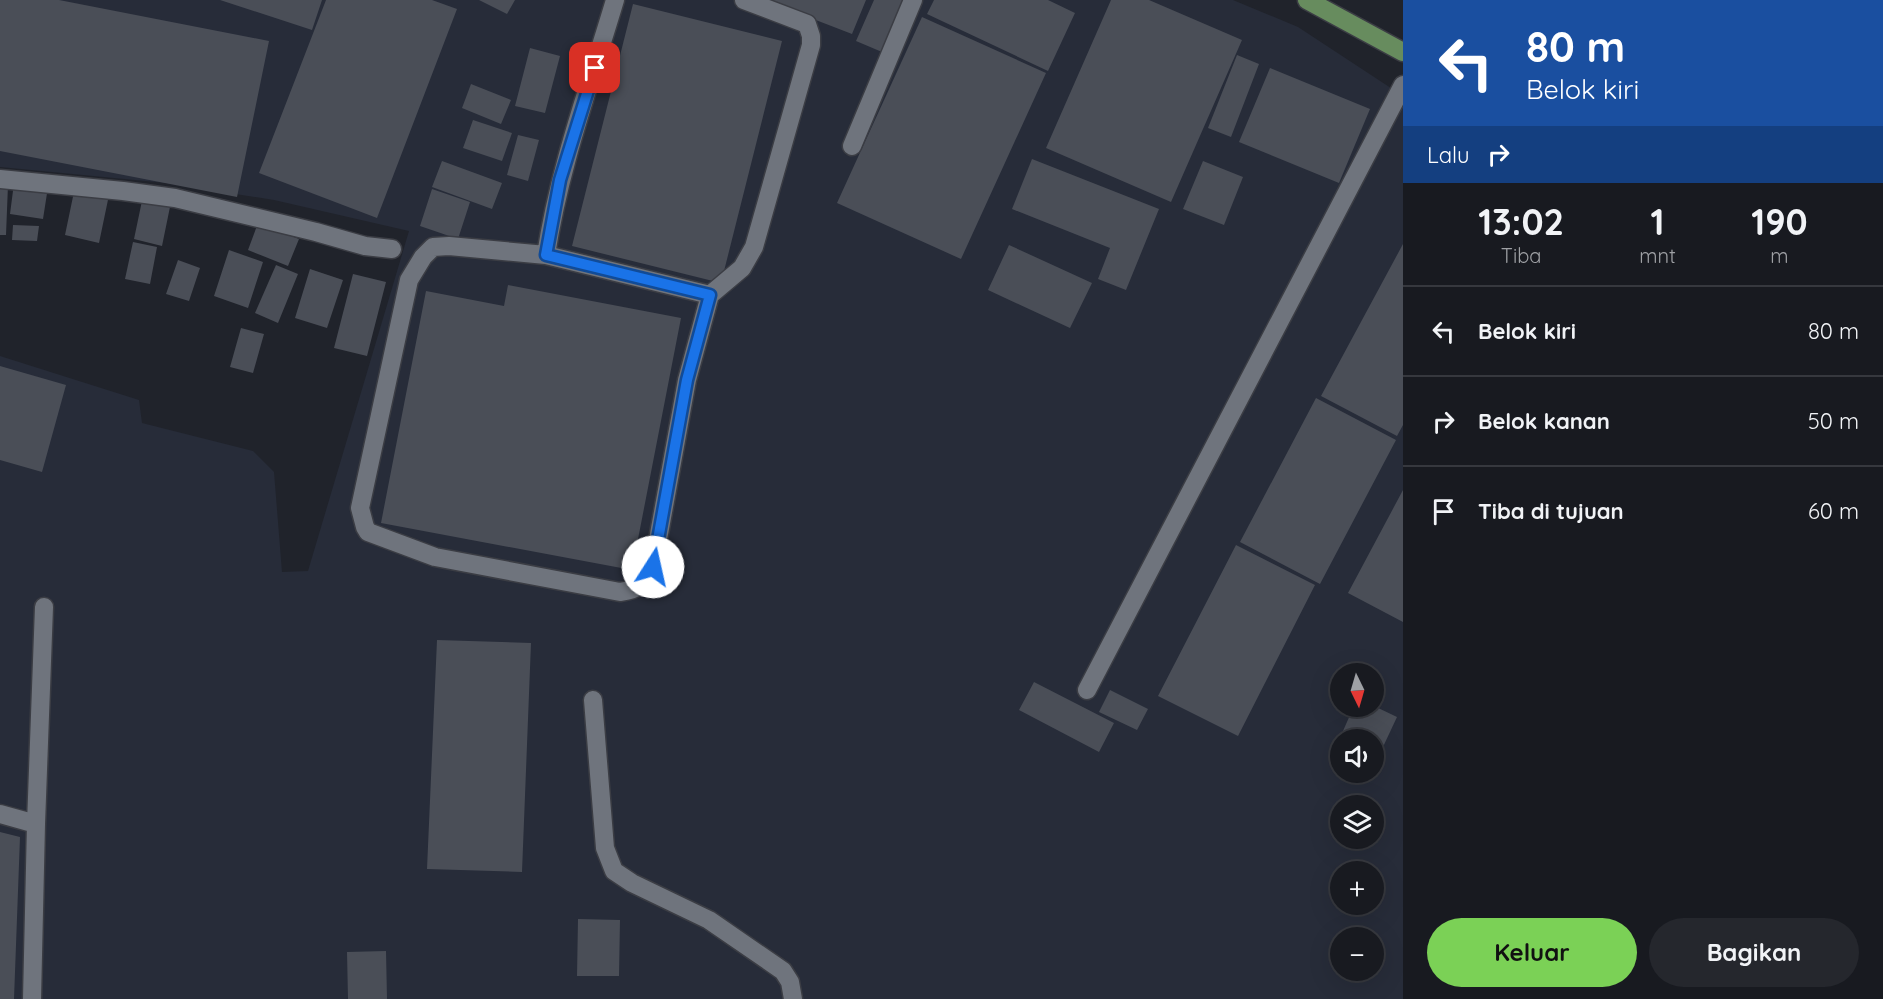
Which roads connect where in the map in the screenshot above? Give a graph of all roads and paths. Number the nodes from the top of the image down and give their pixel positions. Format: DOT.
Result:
graph roads {
  1 [pos="615,0"];
  2 [pos="744,0"];
  3 [pos="913,0"];
  4 [pos="1306,0"];
  5 [pos="1403,52"];
  6 [pos="1403,85"];
  7 [pos="852,146"];
  8 [pos="0,179"];
  9 [pos="392,249"];
  10 [pos="546,255"];
  11 [pos="710,295"];
  12 [pos="44,607"];
  13 [pos="1087,690"];
  14 [pos="593,700"];
  15 [pos="0,814"];
  16 [pos="36,824"];
  17 [pos="32,999"];
  18 [pos="794,999"];
  1 -- 10 [label="street"];
  2 -- 11 [label="street"];
  3 -- 7 [label="street"];
  4 -- 5 [label="main road"];
  6 -- 13 [label="street"];
  8 -- 9 [label="street"];
  10 -- 11 [label="street"];
  10 -- 11 [label="street"];
  12 -- 16 [label="street"];
  14 -- 18 [label="street"];
  15 -- 16 [label="street"];
  16 -- 17 [label="street"];
}
